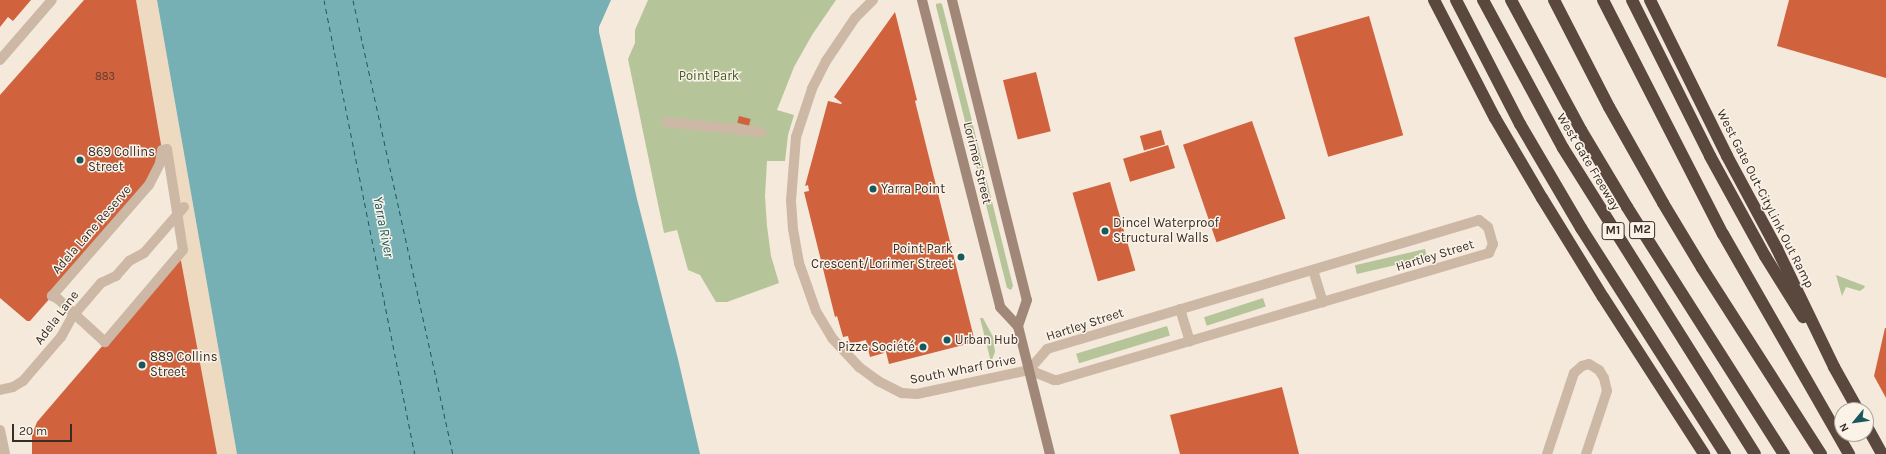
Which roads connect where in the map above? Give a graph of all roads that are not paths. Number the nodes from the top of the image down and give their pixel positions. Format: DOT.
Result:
graph roads {
  1 [pos="52,0"];
  2 [pos="872,0"];
  3 [pos="922,0"];
  4 [pos="952,0"];
  5 [pos="1434,0"];
  6 [pos="1456,0"];
  7 [pos="1483,0"];
  8 [pos="1511,0"];
  9 [pos="1554,0"];
  10 [pos="1603,0"];
  11 [pos="1632,0"];
  12 [pos="1650,0"];
  13 [pos="0,60"];
  14 [pos="667,122"];
  15 [pos="761,132"];
  16 [pos="181,211"];
  17 [pos="1313,270"];
  18 [pos="1323,303"];
  19 [pos="1180,309"];
  20 [pos="74,314"];
  21 [pos="1018,326"];
  22 [pos="1190,342"];
  23 [pos="1834,367"];
  24 [pos="1029,370"];
  25 [pos="0,390"];
  26 [pos="1854,402"];
  27 [pos="0,430"];
  28 [pos="1874,440"];
  29 [pos="5,454"];
  30 [pos="1050,454"];
  31 [pos="1547,454"];
  32 [pos="1586,454"];
  33 [pos="1704,454"];
  34 [pos="1725,454"];
  35 [pos="1755,454"];
  36 [pos="1784,454"];
  37 [pos="1821,454"];
  38 [pos="1849,454"];
  39 [pos="1882,454"];
  1 -- 13 [label="street"];
  2 -- 24 [label="street, South Wharf Drive"];
  3 -- 21 [label="main road, Lorimer Street"];
  4 -- 21 [label="main road, Lorimer Street"];
  5 -- 33 [label="highway"];
  6 -- 34 [label="highway"];
  7 -- 35 [label="highway, West Gate Freeway / M1"];
  8 -- 36 [label="highway, M2"];
  9 -- 37 [label="highway"];
  10 -- 38 [label="highway"];
  11 -- 23 [label="highway"];
  12 -- 23 [label="highway, West Gate Out-CityLink Out Ramp"];
  14 -- 15 [label="street"];
  16 -- 20 [label="street, Adela Lane"];
  16 -- 20 [label="street, Adela Lane Reserve"];
  16 -- 20 [label="street, Adela Lane Reserve"];
  17 -- 18 [label="street"];
  17 -- 18 [label="street, Hartley Street"];
  17 -- 19 [label="street, Hartley Street"];
  18 -- 22 [label="street, Hartley Street"];
  19 -- 22 [label="street"];
  19 -- 24 [label="street, Hartley Street"];
  20 -- 25 [label="street, Adela Lane"];
  21 -- 24 [label="main road, Lorimer Street"];
  22 -- 24 [label="street, Hartley Street"];
  23 -- 26 [label="highway, West Gate Out-CityLink Out Ramp"];
  24 -- 30 [label="main road, Lorimer Street"];
  27 -- 29 [label="street"];
  28 -- 39 [label="highway"];
  31 -- 32 [label="street"];
}
